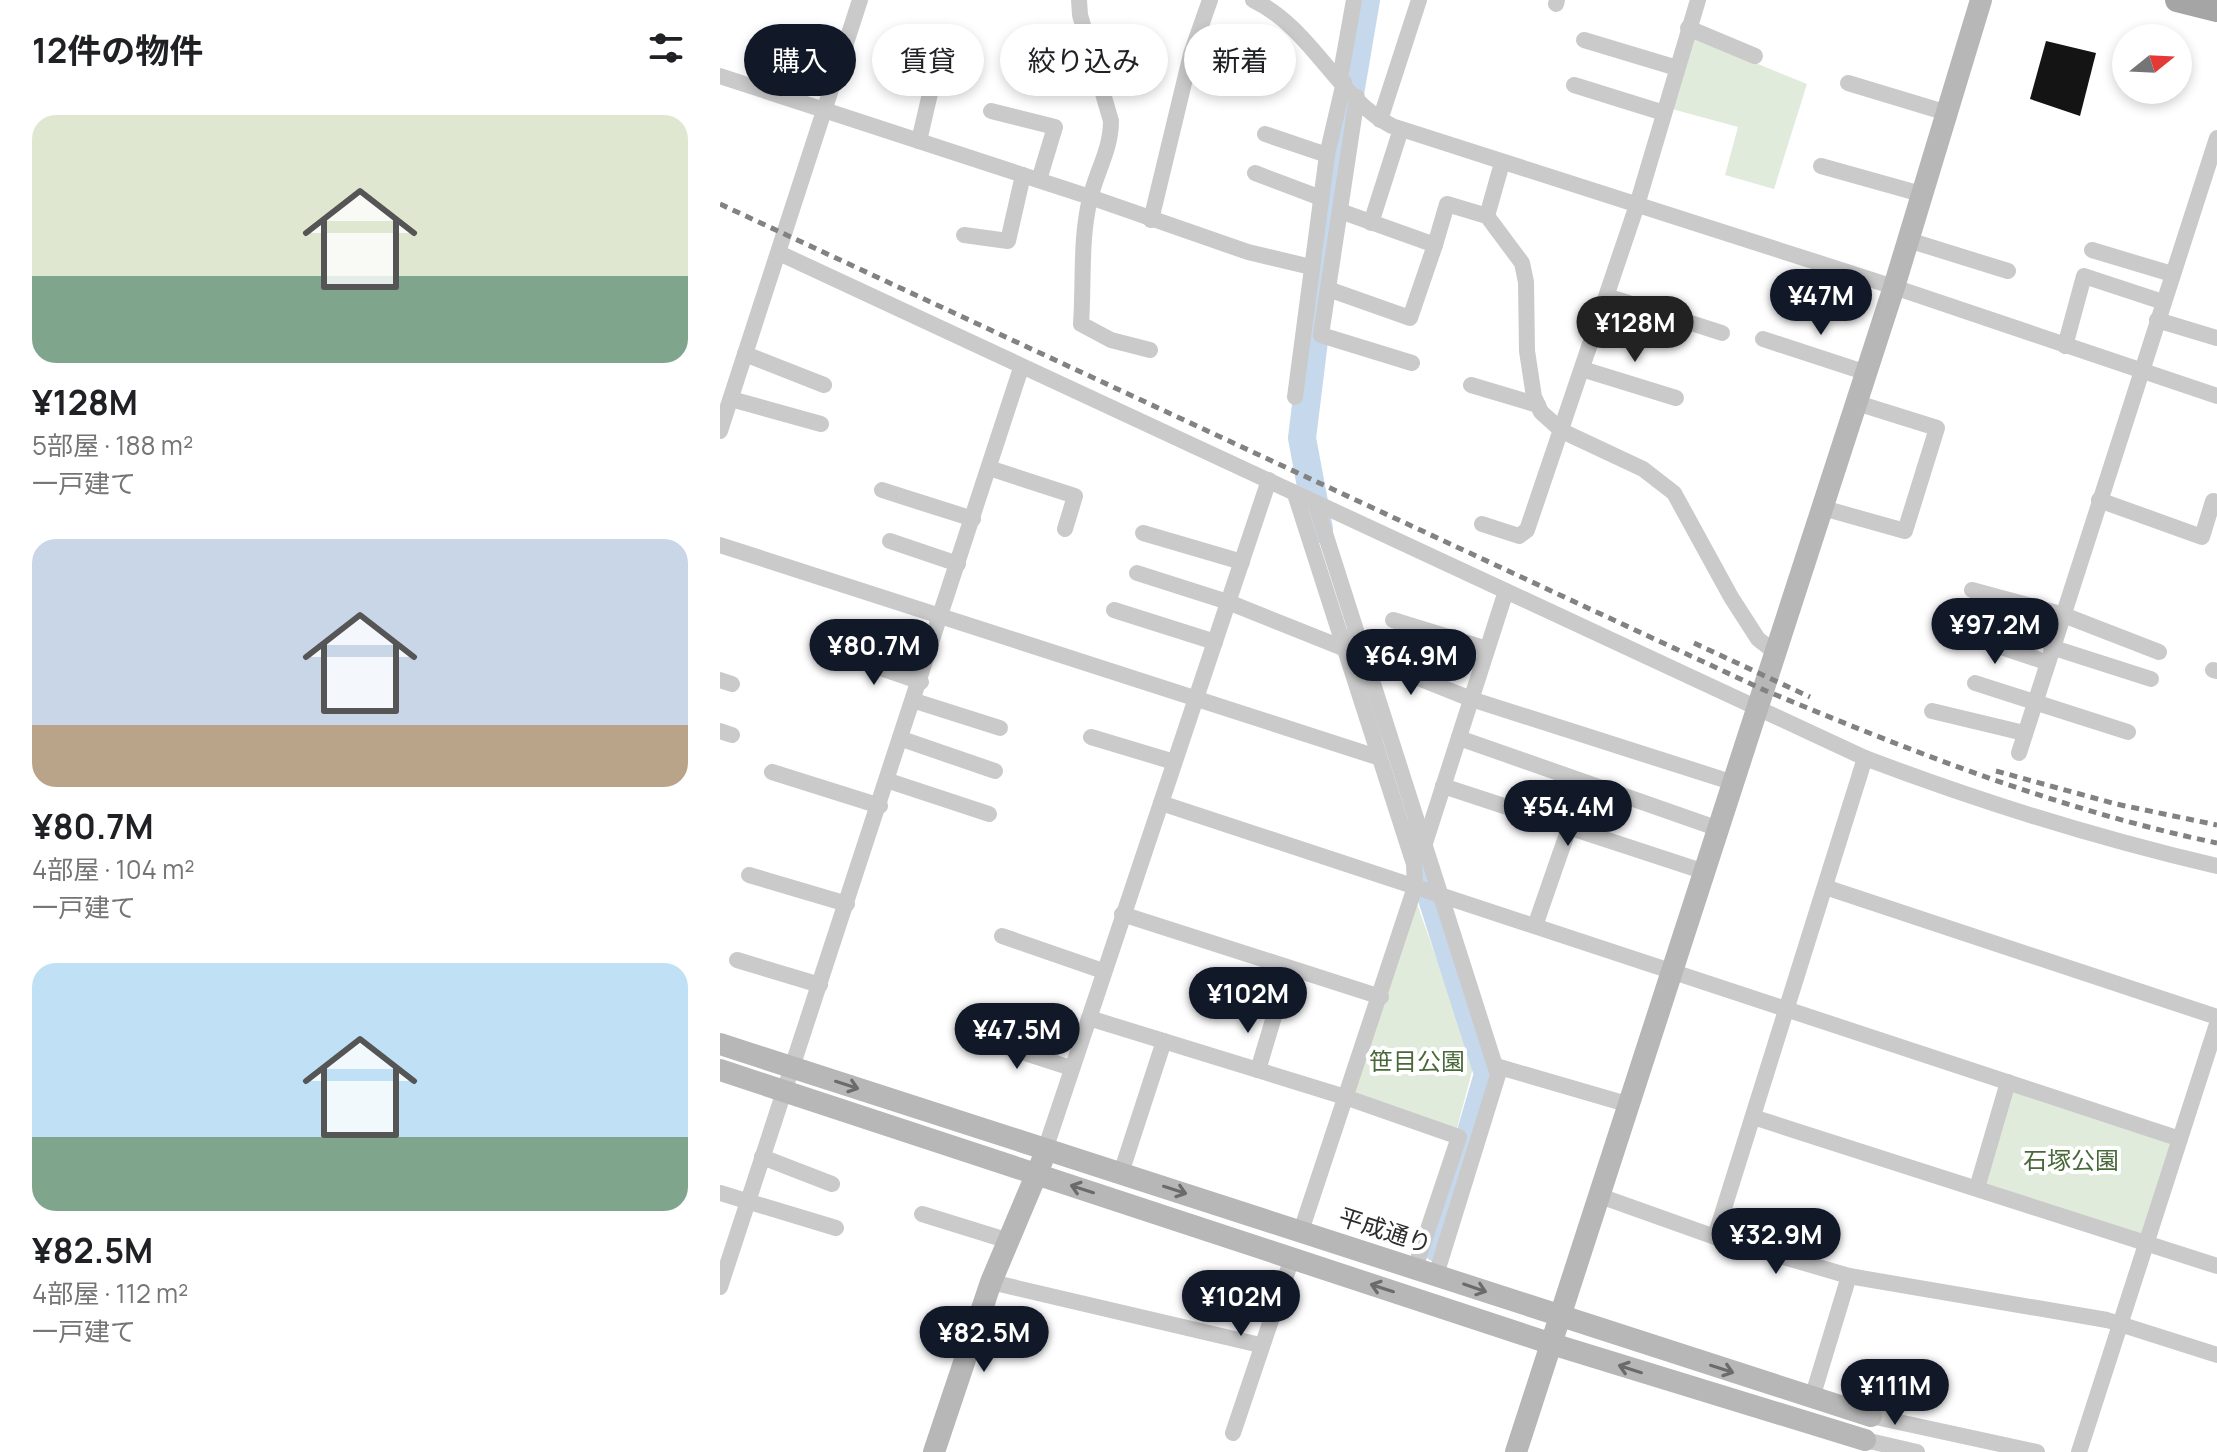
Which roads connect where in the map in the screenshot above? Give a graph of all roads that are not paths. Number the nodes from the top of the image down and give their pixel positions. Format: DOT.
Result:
graph roads {
  1 [pos="860,0"];
  2 [pos="1079,0"];
  3 [pos="1210,0"];
  4 [pos="1253,0"];
  5 [pos="1354,0"];
  6 [pos="1419,0"];
  7 [pos="1698,0"];
  8 [pos="1981,0"];
  9 [pos="2177,0"];
  10 [pos="2217,10"];
  11 [pos="1688,28"];
  12 [pos="1584,40"];
  13 [pos="1755,56"];
  14 [pos="1677,68"];
  15 [pos="720,76"];
  16 [pos="1848,83"];
  17 [pos="1574,85"];
  18 [pos="1349,88"];
  19 [pos="929,96"];
  20 [pos="822,110"];
  21 [pos="991,111"];
  22 [pos="1944,112"];
  23 [pos="1664,113"];
  24 [pos="1380,120"];
  25 [pos="1401,129"];
  26 [pos="1265,134"];
  27 [pos="2217,138"];
  28 [pos="919,141"];
  29 [pos="1327,155"];
  30 [pos="1502,163"];
  31 [pos="1821,166"];
  32 [pos="1255,173"];
  33 [pos="1031,178"];
  34 [pos="1921,194"];
  35 [pos="1090,197"];
  36 [pos="1321,198"];
  37 [pos="1637,205"];
  38 [pos="1340,211"];
  39 [pos="1487,216"];
  40 [pos="1151,220"];
  41 [pos="1371,223"];
  42 [pos="964,235"];
  43 [pos="1908,240"];
  44 [pos="1435,245"];
  45 [pos="2092,250"];
  46 [pos="779,253"];
  47 [pos="1311,267"];
  48 [pos="2008,271"];
  49 [pos="2172,274"];
  50 [pos="1894,287"];
  51 [pos="1328,289"];
  52 [pos="1607,296"];
  53 [pos="2163,302"];
  54 [pos="2157,320"];
  55 [pos="1722,333"];
  56 [pos="2217,338"];
  57 [pos="1763,339"];
  58 [pos="2065,346"];
  59 [pos="1150,350"];
  60 [pos="745,354"];
  61 [pos="1412,363"];
  62 [pos="1021,368"];
  63 [pos="1582,369"];
  64 [pos="2141,371"];
  65 [pos="1867,373"];
  66 [pos="824,385"];
  67 [pos="1471,385"];
  68 [pos="2217,396"];
  69 [pos="1295,397"];
  70 [pos="1676,398"];
  71 [pos="731,399"];
  72 [pos="1857,403"];
  73 [pos="1538,405"];
  74 [pos="821,424"];
  75 [pos="720,431"];
  76 [pos="1562,431"];
  77 [pos="989,468"];
  78 [pos="1269,480"];
  79 [pos="882,490"];
  80 [pos="1295,494"];
  81 [pos="2099,500"];
  82 [pos="2213,501"];
  83 [pos="1316,505"];
  84 [pos="1823,508"];
  85 [pos="973,519"];
  86 [pos="1482,524"];
  87 [pos="1065,529"];
  88 [pos="1143,533"];
  89 [pos="890,541"];
  90 [pos="720,545"];
  91 [pos="1242,562"];
  92 [pos="958,564"];
  93 [pos="1137,573"];
  94 [pos="1972,590"];
  95 [pos="1506,591"];
  96 [pos="1228,602"];
  97 [pos="1114,610"];
  98 [pos="2061,614"];
  99 [pos="941,616"];
  100 [pos="1393,620"];
  101 [pos="1956,632"];
  102 [pos="1215,642"];
  103 [pos="1342,647"];
  104 [pos="1487,649"];
  105 [pos="2159,652"];
  106 [pos="1776,653"];
  107 [pos="840,654"];
  108 [pos="2048,654"];
  109 [pos="1366,658"];
  110 [pos="2151,679"];
  111 [pos="921,682"];
  112 [pos="1975,683"];
  113 [pos="1471,699"];
  114 [pos="1195,700"];
  115 [pos="2034,700"];
  116 [pos="915,701"];
  117 [pos="1759,708"];
  118 [pos="1932,711"];
  119 [pos="1000,728"];
  120 [pos="2128,732"];
  121 [pos="2024,733"];
  122 [pos="1091,737"];
  123 [pos="1459,738"];
  124 [pos="902,739"];
  125 [pos="2019,753"];
  126 [pos="1377,757"];
  127 [pos="1865,758"];
  128 [pos="1174,762"];
  129 [pos="995,771"];
  130 [pos="772,772"];
  131 [pos="889,781"];
  132 [pos="1734,783"];
  133 [pos="1443,786"];
  134 [pos="1161,803"];
  135 [pos="880,806"];
  136 [pos="989,814"];
  137 [pos="1569,828"];
  138 [pos="1719,829"];
  139 [pos="1425,843"];
  140 [pos="2217,866"];
  141 [pos="1705,872"];
  142 [pos="749,875"];
  143 [pos="1415,887"];
  144 [pos="1825,887"];
  145 [pos="1440,896"];
  146 [pos="847,904"];
  147 [pos="1122,914"];
  148 [pos="1535,926"];
  149 [pos="1002,936"];
  150 [pos="737,960"];
  151 [pos="1674,969"];
  152 [pos="1103,971"];
  153 [pos="820,985"];
  154 [pos="1381,997"];
  155 [pos="1787,1009"];
  156 [pos="1276,1010"];
  157 [pos="2217,1017"];
  158 [pos="1089,1018"];
  159 [pos="2217,1024"];
  160 [pos="976,1037"];
  161 [pos="1164,1041"];
  162 [pos="720,1044"];
  163 [pos="1496,1066"];
  164 [pos="793,1067"];
  165 [pos="1071,1068"];
  166 [pos="720,1070"];
  167 [pos="1258,1070"];
  168 [pos="2008,1082"];
  169 [pos="784,1091"];
  170 [pos="1345,1097"];
  171 [pos="1630,1105"];
  172 [pos="1753,1117"];
  173 [pos="2180,1139"];
  174 [pos="1045,1150"];
  175 [pos="762,1157"];
  176 [pos="1121,1173"];
  177 [pos="1036,1174"];
  178 [pos="832,1184"];
  179 [pos="1977,1188"];
  180 [pos="720,1193"];
  181 [pos="1600,1196"];
  182 [pos="748,1202"];
  183 [pos="922,1214"];
  184 [pos="836,1228"];
  185 [pos="1301,1231"];
  186 [pos="1715,1237"];
  187 [pos="1009,1241"];
  188 [pos="2147,1242"];
  189 [pos="1292,1258"];
  190 [pos="2217,1266"];
  191 [pos="1425,1271"];
  192 [pos="1849,1276"];
  193 [pos="991,1282"];
  194 [pos="720,1287"];
  195 [pos="1561,1317"];
  196 [pos="2120,1325"];
  197 [pos="1552,1344"];
  198 [pos="1260,1345"];
  199 [pos="2217,1355"];
  200 [pos="1812,1398"];
  201 [pos="1871,1416"];
  202 [pos="1233,1433"];
  203 [pos="1865,1440"];
  204 [pos="934,1452"];
  205 [pos="1516,1452"];
  206 [pos="1917,1452"];
  207 [pos="2037,1452"];
  208 [pos="2079,1452"];
  1 -- 20 [label="street"];
  2 -- 35 [label="street"];
  3 -- 40 [label="street"];
  4 -- 18 [label="street"];
  5 -- 18 [label="street"];
  6 -- 24 [label="street"];
  7 -- 11 [label="street"];
  8 -- 22 [label="street"];
  9 -- 10 [label="main road"];
  11 -- 13 [label="street"];
  11 -- 14 [label="street"];
  12 -- 14 [label="street"];
  14 -- 23 [label="street"];
  15 -- 20 [label="street"];
  16 -- 22 [label="street"];
  17 -- 23 [label="street"];
  18 -- 24 [label="street"];
  18 -- 29 [label="street"];
  18 -- 38 [label="street"];
  19 -- 28 [label="street"];
  20 -- 28 [label="street"];
  20 -- 46 [label="street"];
  21 -- 33 [label="street"];
  22 -- 34 [label="street"];
  23 -- 37 [label="street"];
  24 -- 25 [label="street"];
  25 -- 30 [label="street"];
  25 -- 41 [label="street"];
  26 -- 29 [label="street"];
  27 -- 49 [label="street"];
  28 -- 33 [label="street"];
  29 -- 36 [label="street"];
  30 -- 37 [label="street"];
  30 -- 39 [label="street"];
  31 -- 34 [label="street"];
  32 -- 36 [label="street"];
  33 -- 35 [label="street"];
  33 -- 42 [label="street"];
  34 -- 43 [label="street"];
  35 -- 40 [label="street"];
  35 -- 59 [label="street"];
  36 -- 47 [label="street"];
  37 -- 50 [label="street"];
  37 -- 52 [label="street"];
  38 -- 41 [label="street"];
  38 -- 51 [label="street"];
  39 -- 44 [label="street"];
  39 -- 73 [label="street"];
  40 -- 47 [label="street"];
  41 -- 44 [label="street"];
  43 -- 48 [label="street"];
  43 -- 50 [label="street"];
  44 -- 51 [label="street"];
  45 -- 49 [label="street"];
  46 -- 60 [label="street"];
  46 -- 62 [label="street"];
  47 -- 69 [label="street"];
  49 -- 53 [label="street"];
  50 -- 58 [label="street"];
  50 -- 65 [label="street"];
  51 -- 61 [label="street"];
  52 -- 55 [label="street"];
  52 -- 63 [label="street"];
  53 -- 54 [label="street"];
  53 -- 58 [label="street"];
  54 -- 56 [label="street"];
  54 -- 64 [label="street"];
  57 -- 65 [label="street"];
  58 -- 64 [label="street"];
  60 -- 66 [label="street"];
  60 -- 71 [label="street"];
  62 -- 77 [label="street"];
  62 -- 78 [label="street"];
  63 -- 70 [label="street"];
  63 -- 76 [label="street"];
  64 -- 68 [label="street"];
  64 -- 81 [label="street"];
  65 -- 72 [label="street"];
  67 -- 73 [label="street"];
  71 -- 74 [label="street"];
  71 -- 75 [label="street"];
  72 -- 84 [label="street"];
  72 -- 84 [label="street"];
  73 -- 76 [label="street"];
  76 -- 86 [label="street"];
  76 -- 106 [label="street"];
  77 -- 85 [label="street"];
  77 -- 87 [label="street"];
  78 -- 80 [label="street"];
  78 -- 91 [label="street"];
  79 -- 85 [label="street"];
  80 -- 83 [label="street"];
  80 -- 103 [label="street"];
  81 -- 82 [label="street"];
  81 -- 98 [label="street"];
  83 -- 95 [label="street"];
  83 -- 109 [label="street"];
  84 -- 106 [label="street"];
  85 -- 92 [label="street"];
  88 -- 91 [label="street"];
  89 -- 92 [label="street"];
  90 -- 99 [label="street"];
  91 -- 96 [label="street"];
  92 -- 99 [label="street"];
  93 -- 96 [label="street"];
  94 -- 98 [label="street"];
  95 -- 104 [label="street"];
  95 -- 117 [label="street"];
  96 -- 102 [label="street"];
  96 -- 103 [label="street"];
  97 -- 102 [label="street"];
  98 -- 105 [label="street"];
  98 -- 108 [label="street"];
  99 -- 111 [label="street"];
  99 -- 114 [label="street"];
  100 -- 104 [label="street"];
  101 -- 108 [label="street"];
  102 -- 114 [label="street"];
  103 -- 109 [label="street"];
  103 -- 126 [label="street"];
  104 -- 113 [label="street"];
  106 -- 117 [label="street"];
  107 -- 111 [label="street"];
  108 -- 110 [label="street"];
  108 -- 115 [label="street"];
  109 -- 113 [label="street"];
  109 -- 139 [label="street"];
  111 -- 116 [label="street"];
  112 -- 115 [label="street"];
  113 -- 123 [label="street"];
  113 -- 132 [label="street"];
  114 -- 126 [label="street"];
  114 -- 128 [label="street"];
  115 -- 120 [label="street"];
  115 -- 121 [label="street"];
  116 -- 119 [label="street"];
  116 -- 124 [label="street"];
  117 -- 127 [label="street"];
  117 -- 132 [label="street"];
  118 -- 121 [label="street"];
  121 -- 125 [label="street"];
  122 -- 128 [label="street"];
  123 -- 133 [label="street"];
  123 -- 138 [label="street"];
  124 -- 129 [label="street"];
  124 -- 131 [label="street"];
  126 -- 143 [label="street"];
  127 -- 140 [label="street"];
  127 -- 144 [label="street"];
  128 -- 134 [label="street"];
  130 -- 135 [label="street"];
  131 -- 135 [label="street"];
  131 -- 136 [label="street"];
  132 -- 138 [label="street"];
  133 -- 137 [label="street"];
  133 -- 139 [label="street"];
  134 -- 143 [label="street"];
  134 -- 147 [label="street"];
  135 -- 146 [label="street"];
  137 -- 141 [label="street"];
  137 -- 148 [label="street"];
  138 -- 141 [label="street"];
  139 -- 145 [label="street"];
  141 -- 151 [label="street"];
  142 -- 146 [label="street"];
  143 -- 145 [label="street"];
  143 -- 154 [label="street"];
  144 -- 155 [label="street"];
  144 -- 157 [label="street"];
  145 -- 148 [label="street"];
  145 -- 163 [label="street"];
  146 -- 153 [label="street"];
  147 -- 152 [label="street"];
  147 -- 154 [label="street"];
  148 -- 151 [label="street"];
  149 -- 152 [label="street"];
  150 -- 153 [label="street"];
  151 -- 155 [label="street"];
  151 -- 171 [label="street"];
  152 -- 158 [label="street"];
  153 -- 164 [label="street"];
  154 -- 170 [label="street"];
  155 -- 168 [label="street"];
  155 -- 172 [label="street"];
  156 -- 167 [label="street"];
  158 -- 161 [label="street"];
  158 -- 165 [label="street"];
  159 -- 173 [label="street"];
  160 -- 165 [label="street"];
  161 -- 167 [label="street"];
  161 -- 176 [label="street"];
  162 -- 164 [label="street, 平成通り"];
  163 -- 171 [label="street"];
  163 -- 191 [label="street"];
  164 -- 169 [label="street"];
  164 -- 174 [label="street, 平成通り, one-way"];
  165 -- 174 [label="street"];
  166 -- 169 [label="street"];
  167 -- 170 [label="street"];
  168 -- 173 [label="street"];
  168 -- 179 [label="street"];
  169 -- 175 [label="street"];
  169 -- 177 [label="street"];
  170 -- 185 [label="street"];
  170 -- 191 [label="street"];
  171 -- 181 [label="street"];
  172 -- 179 [label="street"];
  172 -- 186 [label="street"];
  173 -- 188 [label="street"];
  174 -- 176 [label="street, 平成通り"];
  174 -- 177 [label="street"];
  175 -- 178 [label="street"];
  175 -- 182 [label="street"];
  176 -- 185 [label="street, 平成通り, one-way"];
  177 -- 187 [label="street"];
  189 -- 177 [label="street, one-way"];
  179 -- 188 [label="street"];
  180 -- 182 [label="street"];
  181 -- 186 [label="street"];
  181 -- 195 [label="street"];
  182 -- 184 [label="street"];
  182 -- 194 [label="street"];
  183 -- 187 [label="street"];
  185 -- 191 [label="street, 平成通り"];
  186 -- 192 [label="street"];
  187 -- 193 [label="street"];
  188 -- 190 [label="street"];
  188 -- 196 [label="street"];
  197 -- 189 [label="street, one-way"];
  189 -- 198 [label="street"];
  191 -- 195 [label="street, 平成通り, one-way"];
  192 -- 196 [label="street"];
  192 -- 200 [label="street"];
  193 -- 198 [label="street"];
  193 -- 204 [label="street"];
  195 -- 197 [label="street"];
  195 -- 200 [label="street, 平成通り, one-way"];
  196 -- 199 [label="street"];
  196 -- 208 [label="street"];
  203 -- 197 [label="street, one-way"];
  197 -- 205 [label="street"];
  198 -- 202 [label="street"];
  200 -- 201 [label="street, 平成通り"];
  201 -- 207 [label="street, 平成通り"];
  203 -- 206 [label="street"];
}
